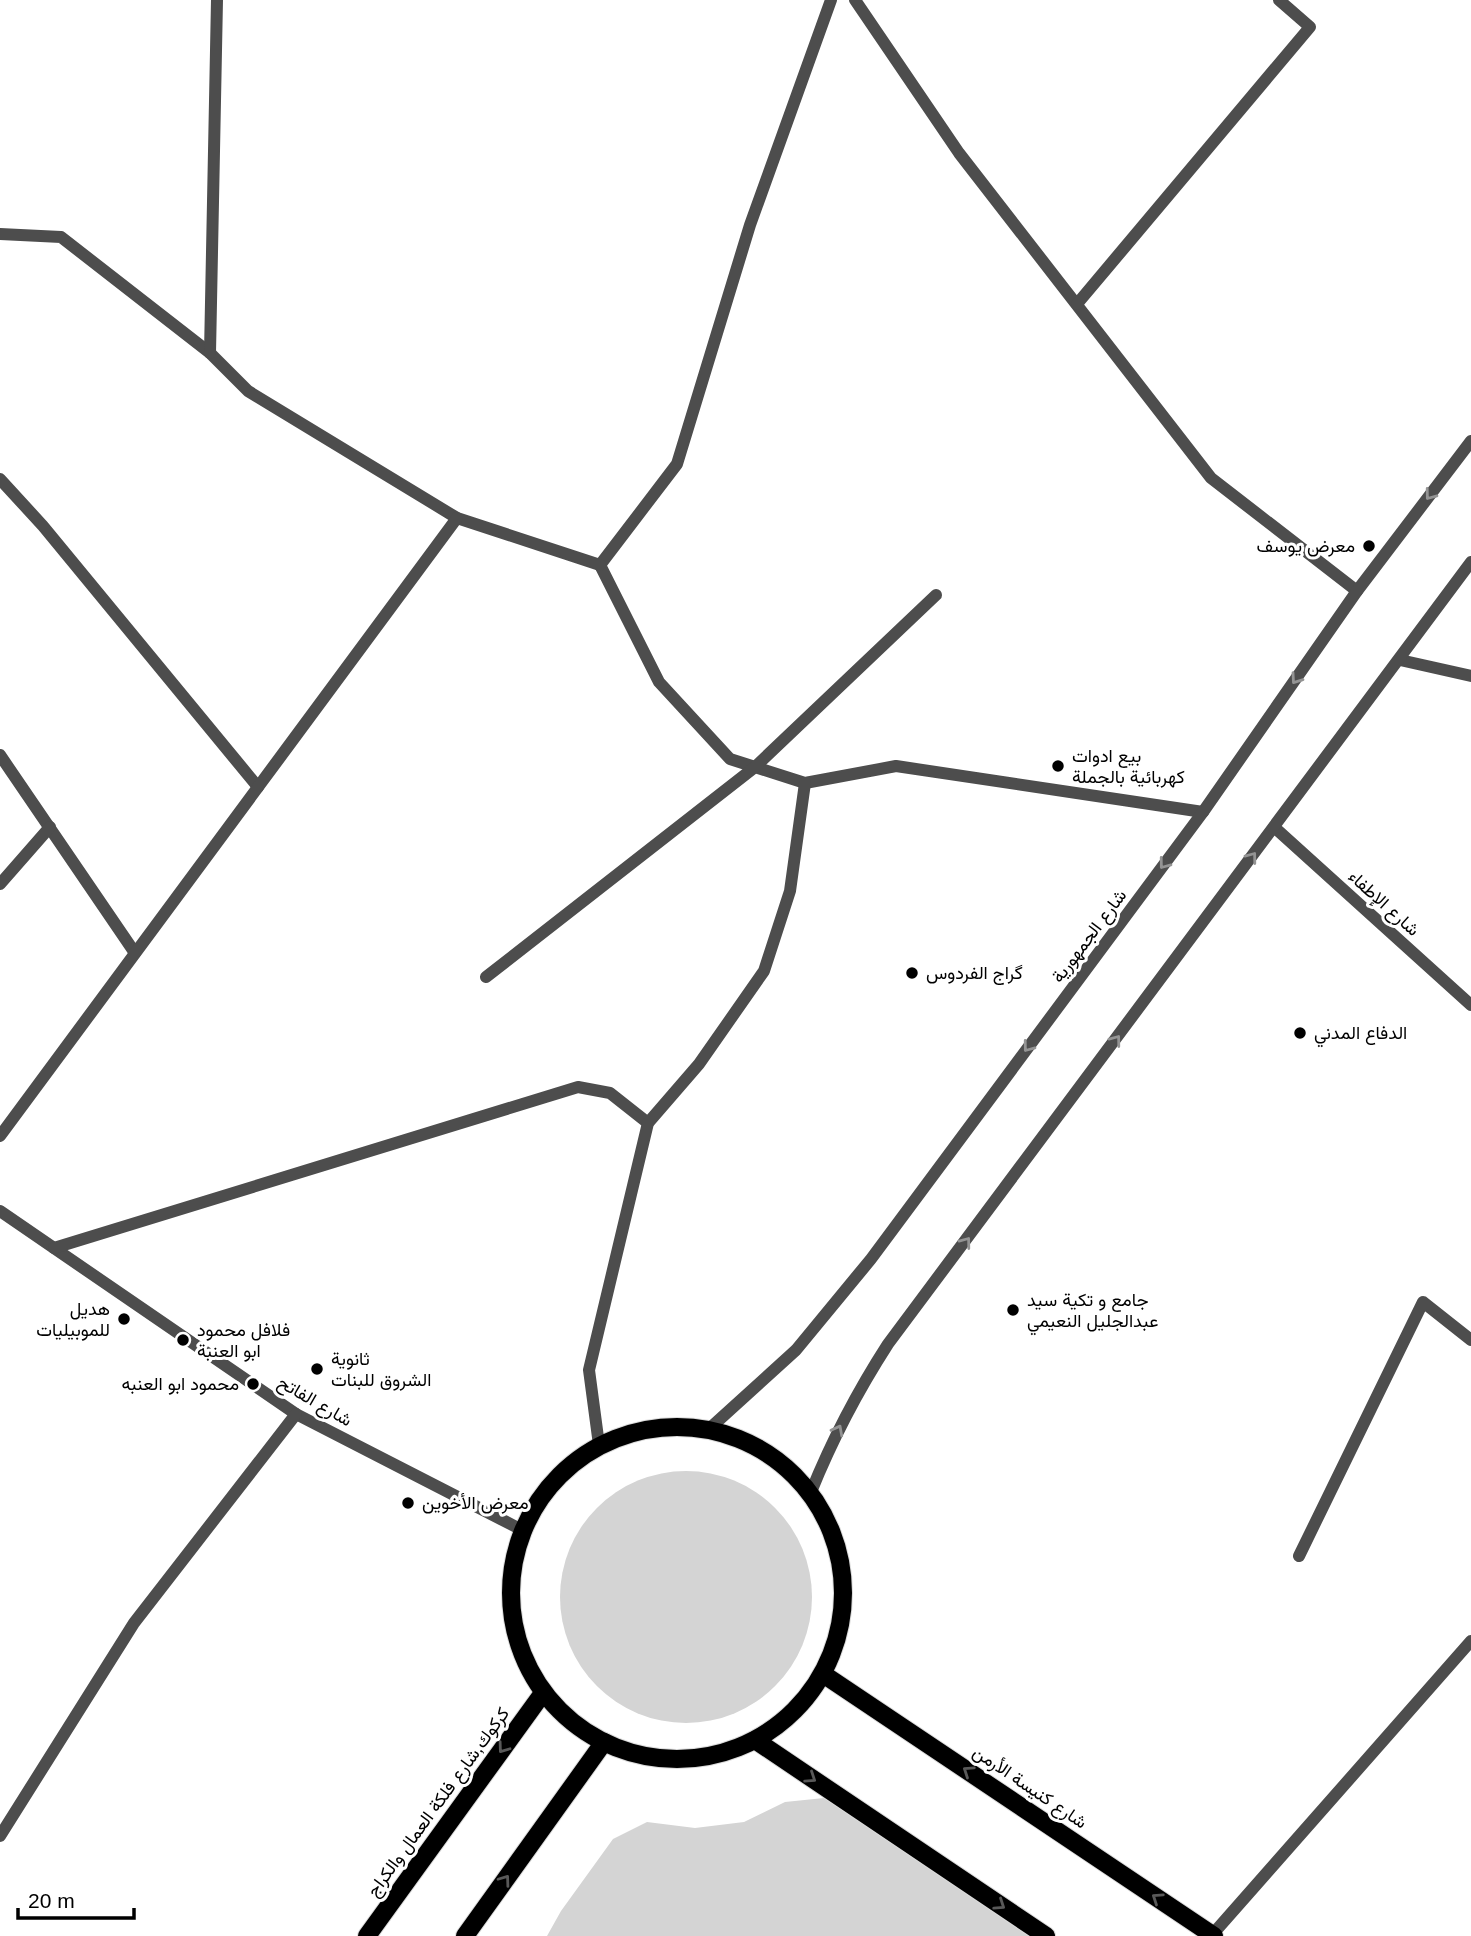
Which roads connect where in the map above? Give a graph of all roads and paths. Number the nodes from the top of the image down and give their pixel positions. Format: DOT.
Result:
graph roads {
  1 [pos="217,0"];
  2 [pos="831,0"];
  3 [pos="855,0"];
  4 [pos="1279,0"];
  5 [pos="0,234"];
  6 [pos="1077,304"];
  7 [pos="209,353"];
  8 [pos="1471,441"];
  9 [pos="0,479"];
  10 [pos="457,519"];
  11 [pos="1471,562"];
  12 [pos="600,565"];
  13 [pos="1357,591"];
  14 [pos="936,595"];
  15 [pos="1400,660"];
  16 [pos="1471,676"];
  17 [pos="0,755"];
  18 [pos="755,767"];
  19 [pos="805,783"];
  20 [pos="258,787"];
  21 [pos="1203,811"];
  22 [pos="50,827"];
  23 [pos="1275,827"];
  24 [pos="0,884"];
  25 [pos="135,953"];
  26 [pos="486,977"];
  27 [pos="1471,1005"];
  28 [pos="648,1123"];
  29 [pos="0,1136"];
  30 [pos="0,1211"];
  31 [pos="54,1248"];
  32 [pos="1471,1340"];
  33 [pos="296,1414"];
  34 [pos="709,1429"];
  35 [pos="599,1445"];
  36 [pos="811,1492"];
  37 [pos="522,1530"];
  38 [pos="1299,1556"];
  39 [pos="1471,1641"];
  40 [pos="823,1674"];
  41 [pos="543,1693"];
  42 [pos="755,1740"];
  43 [pos="604,1742"];
  44 [pos="0,1836"];
  45 [pos="1213,1935"];
  46 [pos="367,1936"];
  47 [pos="466,1936"];
  48 [pos="1045,1936"];
  1 -- 7 [label="street"];
  2 -- 12 [label="street"];
  3 -- 6 [label="street"];
  4 -- 6 [label="street"];
  5 -- 7 [label="street"];
  6 -- 13 [label="street"];
  7 -- 10 [label="street"];
  8 -- 13 [label="street, شارع الجمهورية, one-way"];
  9 -- 20 [label="street"];
  10 -- 12 [label="street"];
  10 -- 20 [label="street"];
  11 -- 15 [label="street"];
  12 -- 18 [label="street"];
  13 -- 21 [label="street, شارع الجمهورية, one-way"];
  14 -- 18 [label="street"];
  15 -- 16 [label="street"];
  15 -- 23 [label="street"];
  17 -- 22 [label="street"];
  18 -- 19 [label="street"];
  18 -- 26 [label="street"];
  19 -- 21 [label="street"];
  19 -- 28 [label="street"];
  20 -- 25 [label="street"];
  21 -- 34 [label="street, شارع الجمهورية, one-way"];
  22 -- 24 [label="street"];
  22 -- 25 [label="street"];
  23 -- 27 [label="street, شارع الإطفاء"];
  36 -- 23 [label="street, one-way"];
  25 -- 29 [label="street"];
  28 -- 31 [label="street"];
  28 -- 35 [label="street"];
  30 -- 31 [label="street, شارع الفاتح"];
  31 -- 33 [label="street, شارع الفاتح"];
  32 -- 38 [label="street"];
  33 -- 37 [label="street, شارع الفاتح"];
  33 -- 44 [label="street"];
  34 -- 35 [label="main road"];
  34 -- 36 [label="main road"];
  35 -- 37 [label="main road"];
  36 -- 40 [label="main road"];
  37 -- 41 [label="main road"];
  39 -- 45 [label="street"];
  40 -- 42 [label="main road"];
  45 -- 40 [label="main road, شارع كنيسة الأرمن, one-way"];
  41 -- 43 [label="main road"];
  41 -- 46 [label="main road, كركوك,شارع فلكة العمال والكراج, one-way"];
  42 -- 43 [label="main road"];
  42 -- 48 [label="main road, one-way"];
  47 -- 43 [label="main road, one-way"];
}
